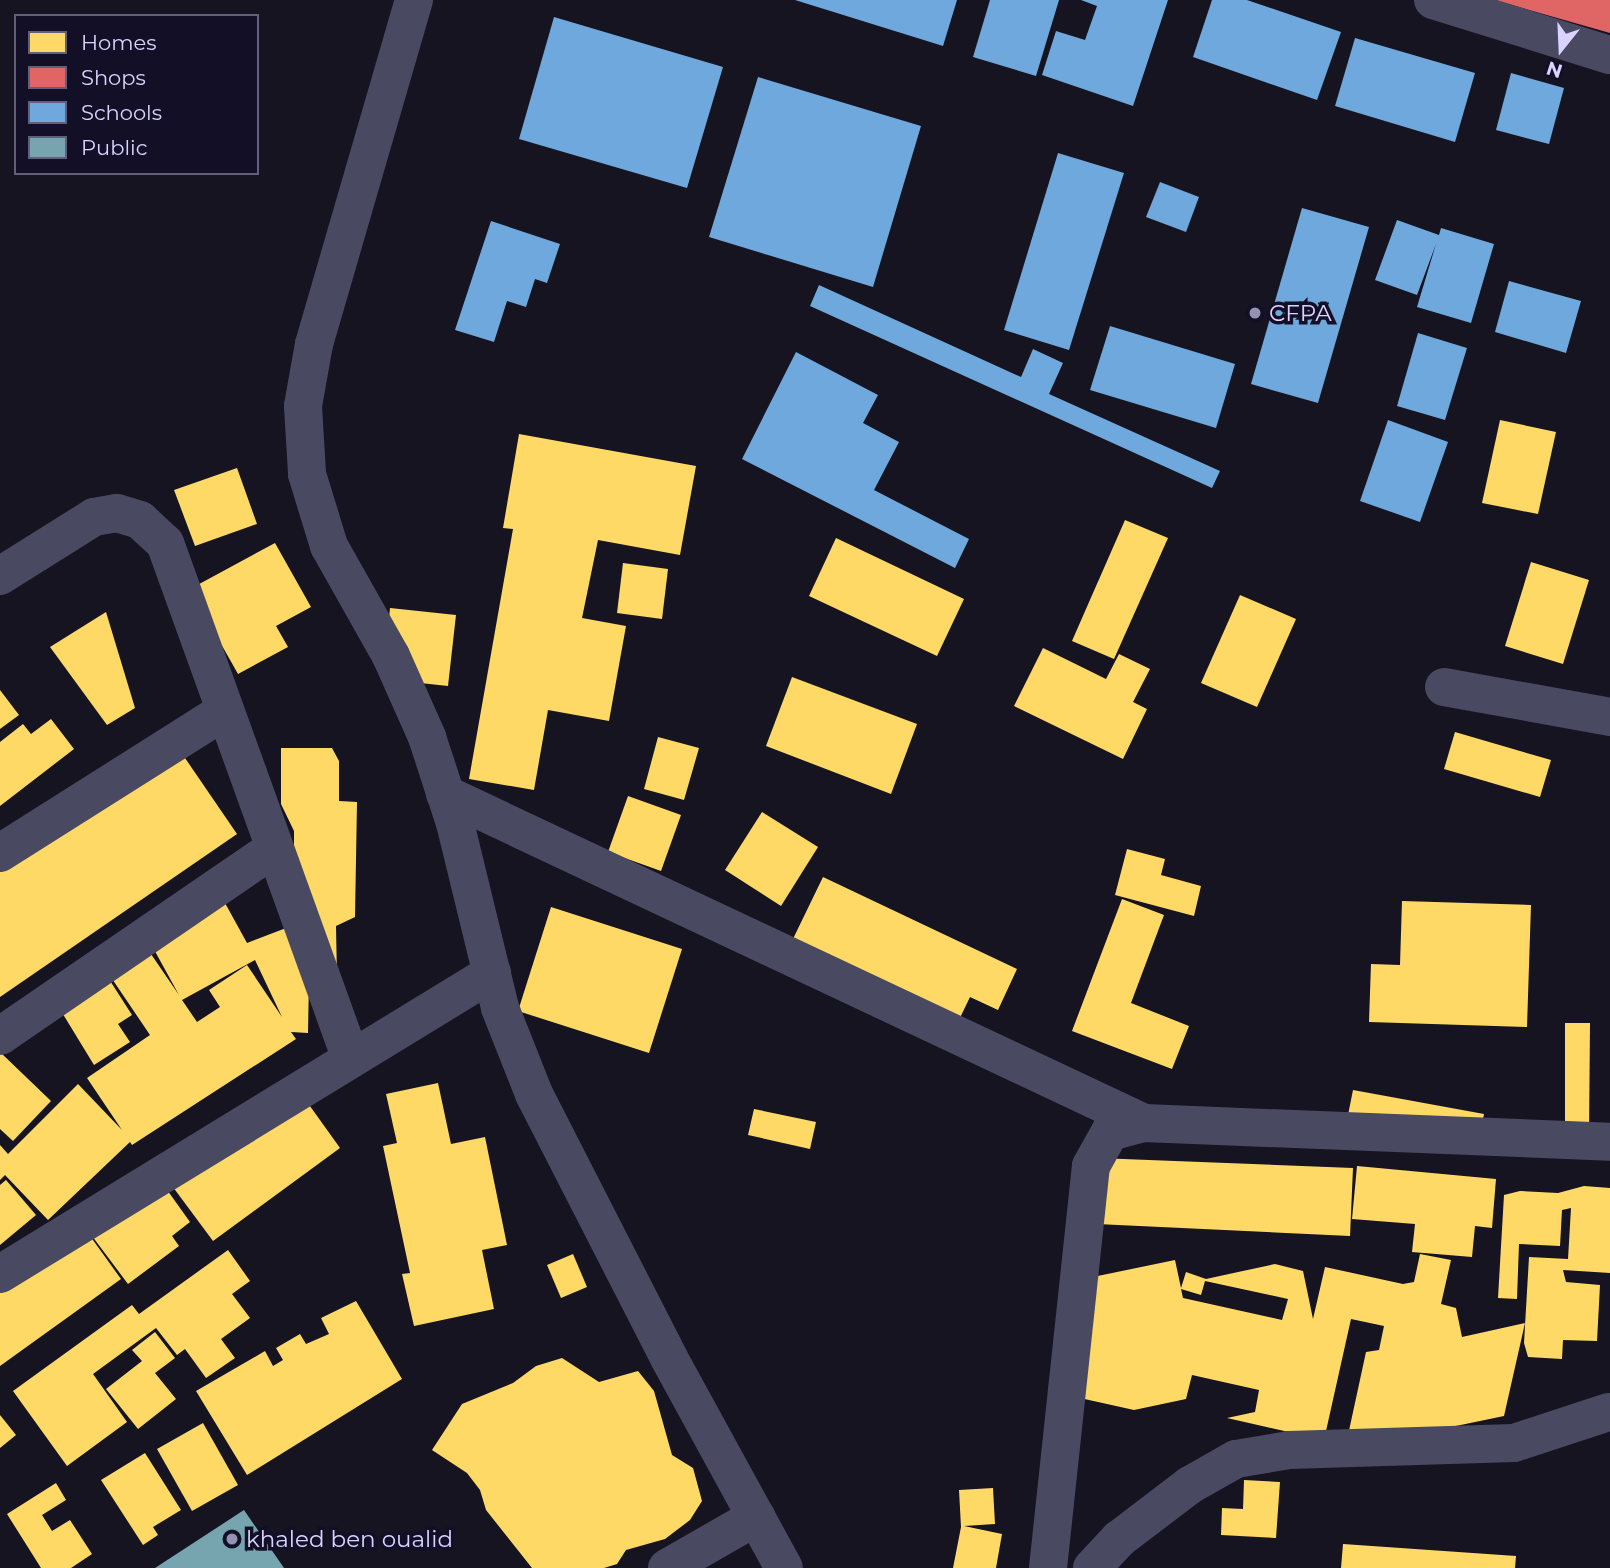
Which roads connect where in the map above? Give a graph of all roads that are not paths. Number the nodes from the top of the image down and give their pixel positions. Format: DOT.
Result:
graph roads {
  1 [pos="414,0"];
  2 [pos="1433,0"];
  3 [pos="1610,55"];
  4 [pos="0,576"];
  5 [pos="1444,687"];
  6 [pos="225,711"];
  7 [pos="1610,717"];
  8 [pos="445,794"];
  9 [pos="275,848"];
  10 [pos="0,853"];
  11 [pos="492,973"];
  12 [pos="0,1036"];
  13 [pos="351,1059"];
  14 [pos="1144,1123"];
  15 [pos="1610,1142"];
  16 [pos="0,1274"];
  17 [pos="1610,1418"];
  18 [pos="756,1517"];
  19 [pos="667,1568"];
  20 [pos="784,1568"];
  21 [pos="1048,1568"];
  22 [pos="1092,1568"];
  1 -- 8 [label="street"];
  2 -- 3 [label="street"];
  4 -- 6 [label="street"];
  5 -- 7 [label="street"];
  6 -- 9 [label="street"];
  6 -- 10 [label="street"];
  8 -- 11 [label="street"];
  8 -- 14 [label="street"];
  9 -- 12 [label="street"];
  9 -- 13 [label="street"];
  11 -- 13 [label="street"];
  11 -- 18 [label="street"];
  13 -- 16 [label="street"];
  14 -- 15 [label="street"];
  14 -- 21 [label="street"];
  17 -- 22 [label="street"];
  18 -- 19 [label="street"];
  18 -- 20 [label="street"];
}
